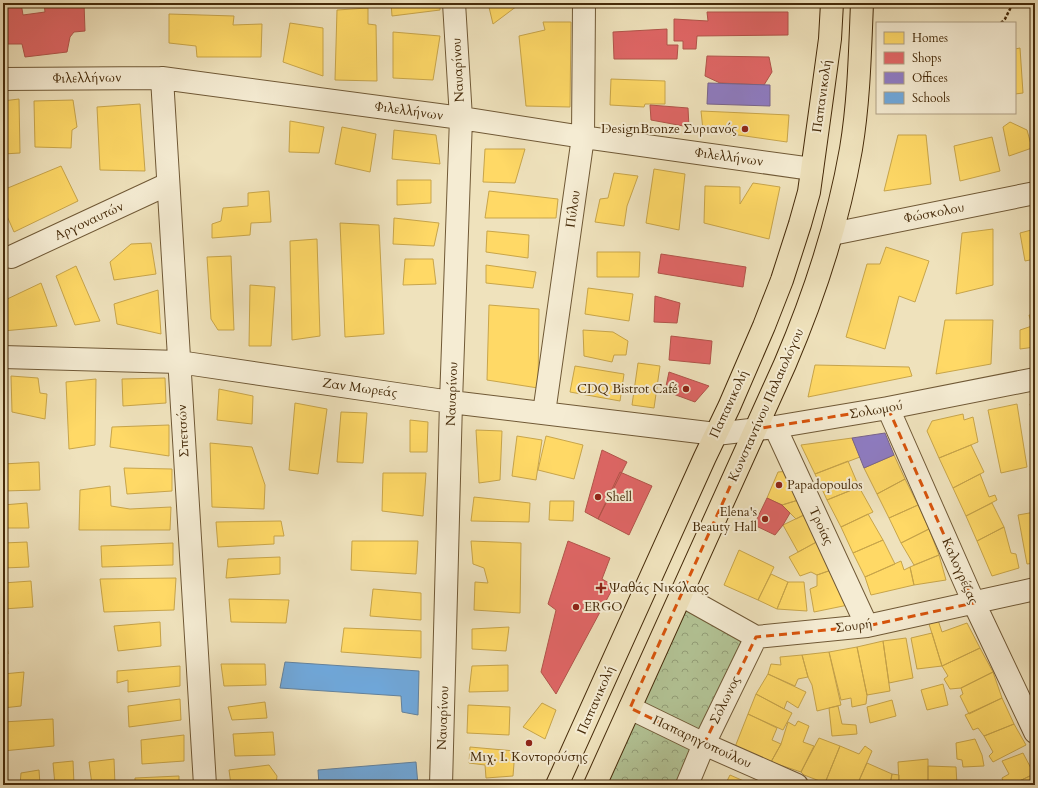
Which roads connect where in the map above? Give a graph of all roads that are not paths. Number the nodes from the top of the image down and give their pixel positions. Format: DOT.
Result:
graph roads {
  1 [pos="454,3"];
  2 [pos="584,3"];
  3 [pos="832,3"];
  4 [pos="862,3"];
  5 [pos="162,78"];
  6 [pos="3,79"];
  7 [pos="461,118"];
  8 [pos="583,137"];
  9 [pos="812,169"];
  10 [pos="168,184"];
  11 [pos="1035,193"];
  12 [pos="832,234"];
  13 [pos="11,257"];
  14 [pos="3,357"];
  15 [pos="179,362"];
  16 [pos="1035,379"];
  17 [pos="451,402"];
  18 [pos="888,408"];
  19 [pos="544,413"];
  20 [pos="765,428"];
  21 [pos="716,434"];
  22 [pos="1035,589"];
  23 [pos="681,595"];
  24 [pos="974,603"];
  25 [pos="867,626"];
  26 [pos="756,637"];
  27 [pos="630,708"];
  28 [pos="1035,732"];
  29 [pos="704,744"];
  30 [pos="205,785"];
  31 [pos="441,785"];
  32 [pos="557,785"];
  33 [pos="595,785"];
  34 [pos="687,785"];
  35 [pos="797,785"];
  1 -- 7 [label="street, Ναυαρίνου"];
  2 -- 8 [label="street, Πύλου"];
  3 -- 9 [label="main road, Παπανικολή"];
  4 -- 12 [label="main road, Κωνσταντίνου Παλαιολόγου"];
  5 -- 6 [label="street, Φιλελλήνων"];
  5 -- 7 [label="street, Φιλελλήνων"];
  5 -- 10 [label="street, Σπετσών"];
  7 -- 8 [label="street, Φιλελλήνων"];
  7 -- 17 [label="street, Ναυαρίνου"];
  8 -- 9 [label="street, Φιλελλήνων"];
  8 -- 19 [label="street, Πύλου"];
  9 -- 21 [label="main road, Παπανικολή"];
  10 -- 13 [label="street, Αργοναυτών"];
  10 -- 15 [label="street, Σπετσών"];
  11 -- 12 [label="street, Φώσκολου"];
  12 -- 20 [label="main road, Κωνσταντίνου Παλαιολόγου"];
  14 -- 15 [label="street, Ζαν Μωρεάς"];
  15 -- 17 [label="street, Ζαν Μωρεάς"];
  15 -- 30 [label="street, Σπετσών"];
  16 -- 18 [label="street, Σολωμού"];
  17 -- 19 [label="street, Ζαν Μωρεάς"];
  17 -- 31 [label="street, Ναυαρίνου"];
  18 -- 20 [label="street, Σολωμού"];
  18 -- 24 [label="street, Καλογρέζας"];
  19 -- 21 [label="street, Ζαν Μωρεάς"];
  20 -- 21 [label="street, Σολωμού"];
  20 -- 23 [label="main road, Κωνσταντίνου Παλαιολόγου"];
  20 -- 25 [label="street, Τροίας"];
  21 -- 32 [label="main road, Παπανικολή"];
  22 -- 24 [label="street, Σουρή"];
  23 -- 26 [label="street"];
  23 -- 27 [label="main road, Κωνσταντίνου Παλαιολόγου"];
  24 -- 25 [label="street, Σουρή"];
  24 -- 28 [label="street, Καλογρέζας"];
  25 -- 26 [label="street, Σουρή"];
  26 -- 29 [label="street, Σόλωνος"];
  27 -- 29 [label="street, Παπαρηγοπούλου"];
  27 -- 33 [label="main road, Κωνσταντίνου Παλαιολόγου"];
  29 -- 34 [label="street, Σόλωνος"];
  29 -- 35 [label="street, Παπαρηγοπούλου"];
}
